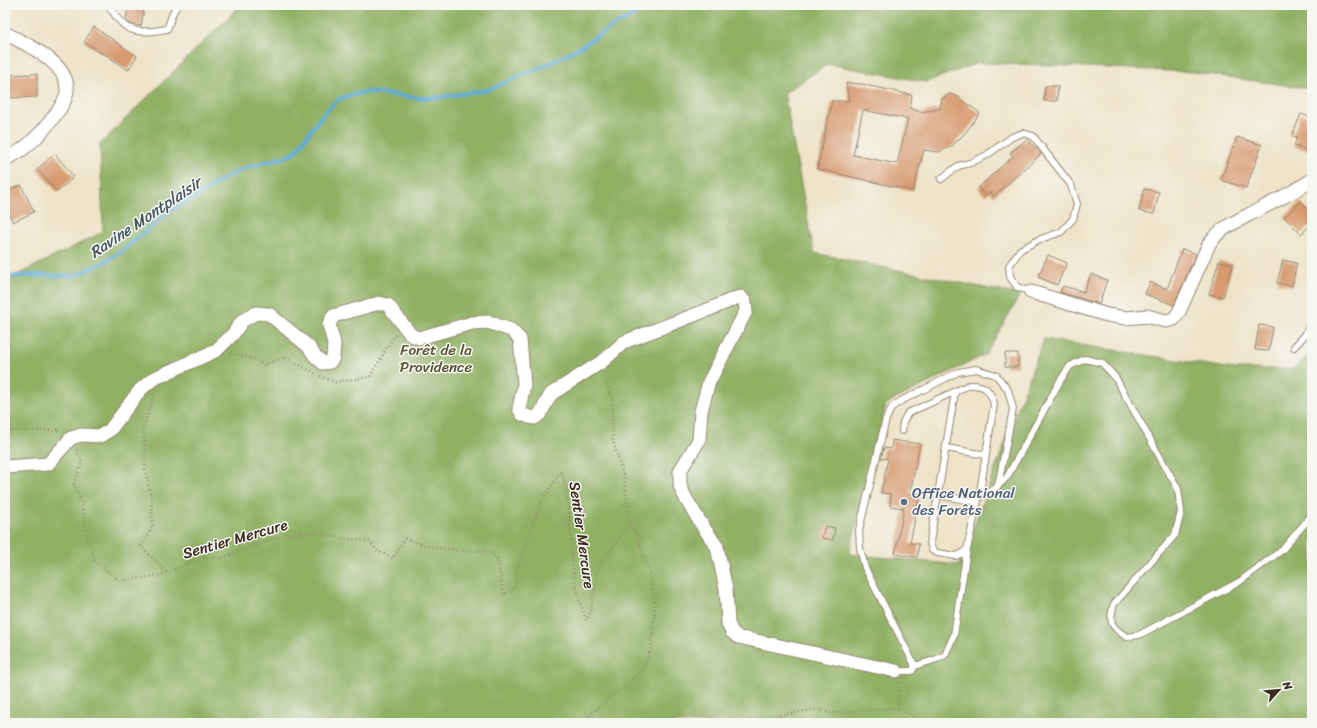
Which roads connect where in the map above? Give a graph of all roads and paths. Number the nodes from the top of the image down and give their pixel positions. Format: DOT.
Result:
graph roads {
  1 [pos="108,5"];
  2 [pos="178,5"];
  3 [pos="5,33"];
  4 [pos="5,159"];
  5 [pos="941,179"];
  6 [pos="1312,180"];
  7 [pos="1031,292"];
  8 [pos="1312,322"];
  9 [pos="1294,347"];
  10 [pos="603,361"];
  11 [pos="153,379"];
  12 [pos="955,392"];
  13 [pos="902,430"];
  14 [pos="5,431"];
  15 [pos="71,438"];
  16 [pos="946,448"];
  17 [pos="986,455"];
  18 [pos="5,467"];
  19 [pos="998,486"];
  20 [pos="980,492"];
  21 [pos="938,495"];
  22 [pos="978,502"];
  23 [pos="1312,515"];
  24 [pos="630,524"];
  25 [pos="966,549"];
  26 [pos="167,573"];
  27 [pos="915,666"];
  28 [pos="896,671"];
  29 [pos="898,708"];
  30 [pos="580,723"];
  31 [pos="744,723"];
  32 [pos="985,723"];
  1 -- 2 [label="lane"];
  3 -- 4 [label="street"];
  5 -- 7 [label="lane"];
  6 -- 7 [label="street"];
  8 -- 9 [label="lane"];
  10 -- 11 [label="street"];
  10 -- 24 [label="path"];
  10 -- 28 [label="street"];
  11 -- 15 [label="street"];
  11 -- 26 [label="path"];
  12 -- 13 [label="lane"];
  12 -- 16 [label="lane"];
  12 -- 17 [label="lane"];
  14 -- 15 [label="path"];
  15 -- 18 [label="street"];
  15 -- 26 [label="path, Sentier Mercure"];
  16 -- 17 [label="lane"];
  16 -- 21 [label="lane"];
  17 -- 20 [label="lane"];
  19 -- 20 [label="lane"];
  19 -- 23 [label="lane"];
  19 -- 27 [label="lane"];
  20 -- 22 [label="lane"];
  21 -- 22 [label="lane"];
  21 -- 25 [label="lane"];
  22 -- 25 [label="lane"];
  24 -- 26 [label="path, Sentier Mercure"];
  24 -- 30 [label="path"];
  25 -- 27 [label="lane"];
  27 -- 28 [label="lane"];
  28 -- 29 [label="path"];
  29 -- 31 [label="path"];
  29 -- 32 [label="path"];
}
